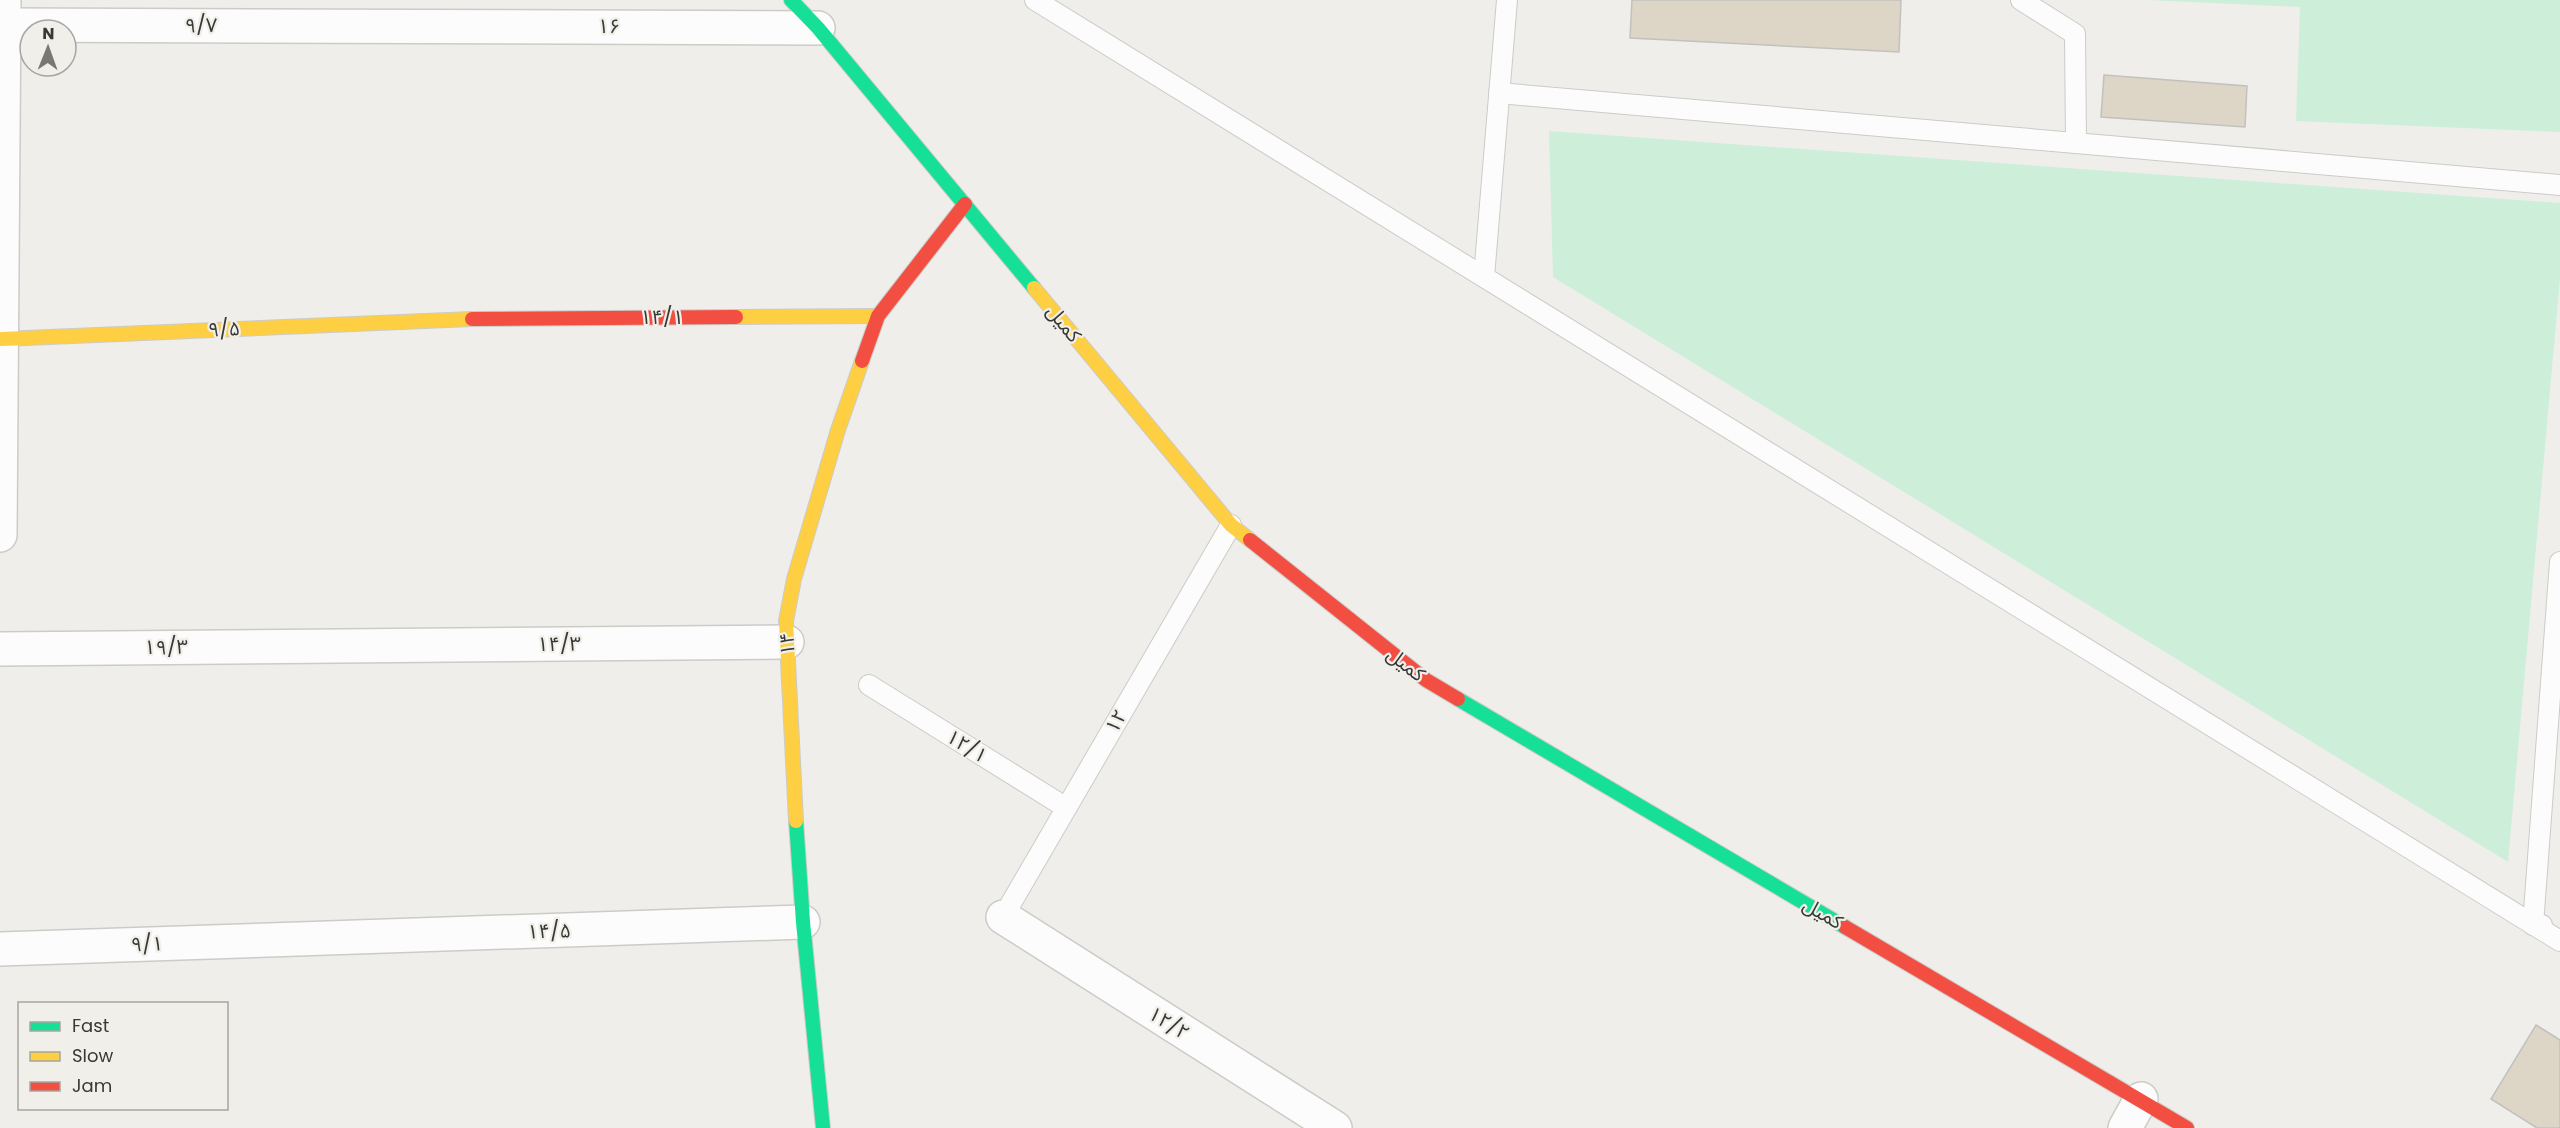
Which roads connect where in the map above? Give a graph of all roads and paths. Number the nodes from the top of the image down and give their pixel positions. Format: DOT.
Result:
graph roads {
  1 [pos="791,0"];
  2 [pos="1035,0"];
  3 [pos="1507,0"];
  4 [pos="2021,0"];
  5 [pos="3,13"];
  6 [pos="399,25"];
  7 [pos="818,28"];
  8 [pos="1499,93"];
  9 [pos="2076,143"];
  10 [pos="1,180"];
  11 [pos="2560,185"];
  12 [pos="966,204"];
  13 [pos="1484,277"];
  14 [pos="878,316"];
  15 [pos="447,319"];
  16 [pos="2,339"];
  17 [pos="0,480"];
  18 [pos="1231,525"];
  19 [pos="0,535"];
  20 [pos="2560,562"];
  21 [pos="787,642"];
  22 [pos="332,646"];
  23 [pos="0,649"];
  24 [pos="869,684"];
  25 [pos="1065,807"];
  26 [pos="1003,917"];
  27 [pos="803,922"];
  28 [pos="2533,925"];
  29 [pos="2560,926"];
  30 [pos="294,940"];
  31 [pos="2560,941"];
  32 [pos="0,949"];
  33 [pos="2140,1100"];
  34 [pos="823,1128"];
  35 [pos="1335,1128"];
  36 [pos="2125,1128"];
  37 [pos="2187,1128"];
  1 -- 7 [label="street, کمیل"];
  2 -- 13 [label="lane"];
  3 -- 8 [label="lane"];
  4 -- 9 [label="lane"];
  5 -- 6 [label="street, ۹/۷"];
  5 -- 10 [label="street"];
  6 -- 7 [label="street, ۱۶"];
  7 -- 12 [label="street, کمیل"];
  8 -- 9 [label="lane"];
  8 -- 13 [label="lane"];
  9 -- 11 [label="lane"];
  10 -- 16 [label="street"];
  12 -- 14 [label="street, ۱۴"];
  12 -- 18 [label="street, کمیل"];
  13 -- 28 [label="lane"];
  14 -- 15 [label="street, ۱۴/۱"];
  14 -- 21 [label="street, ۱۴"];
  15 -- 16 [label="street, ۹/۵"];
  16 -- 17 [label="street"];
  17 -- 19 [label="street"];
  18 -- 25 [label="lane, ۱۲"];
  18 -- 33 [label="street, کمیل"];
  20 -- 28 [label="lane"];
  21 -- 22 [label="street, ۱۴/۳"];
  21 -- 27 [label="street, ۱۴"];
  22 -- 23 [label="street, ۱۹/۳"];
  24 -- 25 [label="lane, ۱۲/۱"];
  25 -- 26 [label="lane, ۱۲"];
  26 -- 35 [label="street, ۱۲/۲"];
  27 -- 30 [label="street, ۱۴/۵"];
  27 -- 34 [label="street, ۱۴"];
  28 -- 29 [label="lane"];
  28 -- 31 [label="lane"];
  30 -- 32 [label="street, ۹/۱"];
  33 -- 36 [label="street"];
  33 -- 37 [label="street, کمیل"];
}
